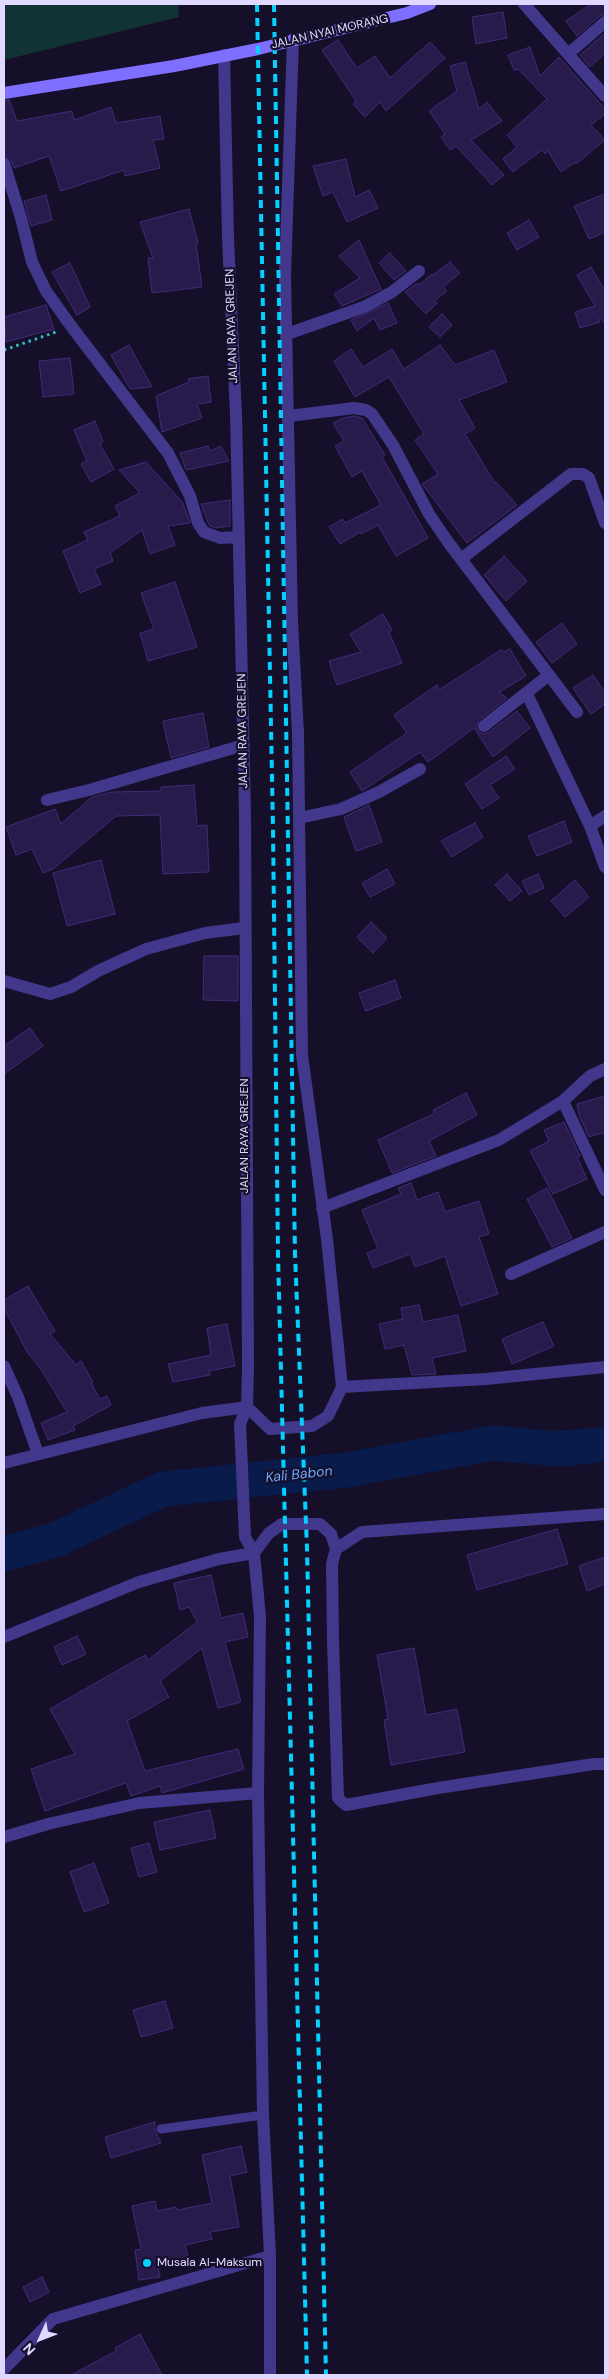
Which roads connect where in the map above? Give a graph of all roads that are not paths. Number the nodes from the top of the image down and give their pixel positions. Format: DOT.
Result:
graph roads {
  1 [pos="430,4"];
  2 [pos="524,4"];
  3 [pos="605,22"];
  4 [pos="293,39"];
  5 [pos="568,54"];
  6 [pos="224,55"];
  7 [pos="4,92"];
  8 [pos="605,96"];
  9 [pos="4,163"];
  10 [pos="419,271"];
  11 [pos="287,334"];
  12 [pos="289,416"];
  13 [pos="605,523"];
  14 [pos="239,537"];
  15 [pos="461,558"];
  16 [pos="549,674"];
  17 [pos="526,694"];
  18 [pos="577,712"];
  19 [pos="484,726"];
  20 [pos="244,745"];
  21 [pos="420,769"];
  22 [pos="47,800"];
  23 [pos="605,816"];
  24 [pos="299,818"];
  25 [pos="590,826"];
  26 [pos="605,867"];
  27 [pos="244,928"];
  28 [pos="4,982"];
  29 [pos="605,1069"];
  30 [pos="563,1101"];
  31 [pos="605,1190"];
  32 [pos="322,1208"];
  33 [pos="605,1232"];
  34 [pos="512,1274"];
  35 [pos="4,1366"];
  36 [pos="605,1367"];
  37 [pos="342,1387"];
  38 [pos="247,1407"];
  39 [pos="38,1454"];
  40 [pos="4,1463"];
  41 [pos="605,1514"];
  42 [pos="336,1549"];
  43 [pos="254,1553"];
  44 [pos="4,1636"];
  45 [pos="605,1764"];
  46 [pos="258,1793"];
  47 [pos="4,1837"];
  48 [pos="263,2115"];
  49 [pos="161,2129"];
  50 [pos="270,2256"];
  51 [pos="4,2369"];
  52 [pos="270,2375"];
  1 -- 4 [label="street, JALAN NYAI MORANG"];
  2 -- 5 [label="street"];
  3 -- 5 [label="street"];
  4 -- 6 [label="street, JALAN NYAI MORANG"];
  4 -- 11 [label="street"];
  5 -- 8 [label="street"];
  6 -- 7 [label="street, JALAN NYAI MORANG"];
  6 -- 14 [label="street, JALAN RAYA GREJEN"];
  9 -- 14 [label="street"];
  10 -- 11 [label="street"];
  11 -- 12 [label="street"];
  12 -- 15 [label="street"];
  12 -- 24 [label="street"];
  13 -- 15 [label="street"];
  14 -- 20 [label="street, JALAN RAYA GREJEN"];
  15 -- 16 [label="street"];
  16 -- 17 [label="street"];
  16 -- 18 [label="street"];
  17 -- 19 [label="street"];
  17 -- 25 [label="street"];
  20 -- 22 [label="street"];
  20 -- 27 [label="street, JALAN RAYA GREJEN"];
  21 -- 24 [label="street"];
  23 -- 25 [label="street"];
  24 -- 32 [label="street"];
  25 -- 26 [label="street"];
  27 -- 28 [label="street"];
  27 -- 38 [label="street, JALAN RAYA GREJEN"];
  29 -- 30 [label="street"];
  30 -- 31 [label="street"];
  30 -- 32 [label="street"];
  32 -- 37 [label="street"];
  33 -- 34 [label="street"];
  35 -- 39 [label="street"];
  36 -- 37 [label="street"];
  37 -- 38 [label="street"];
  38 -- 39 [label="street"];
  38 -- 43 [label="street"];
  39 -- 40 [label="street"];
  41 -- 42 [label="street"];
  42 -- 43 [label="street"];
  42 -- 45 [label="street"];
  43 -- 44 [label="street"];
  43 -- 46 [label="street"];
  46 -- 47 [label="street"];
  46 -- 48 [label="street"];
  48 -- 49 [label="lane"];
  48 -- 50 [label="street"];
  50 -- 51 [label="street"];
  50 -- 52 [label="street"];
}
